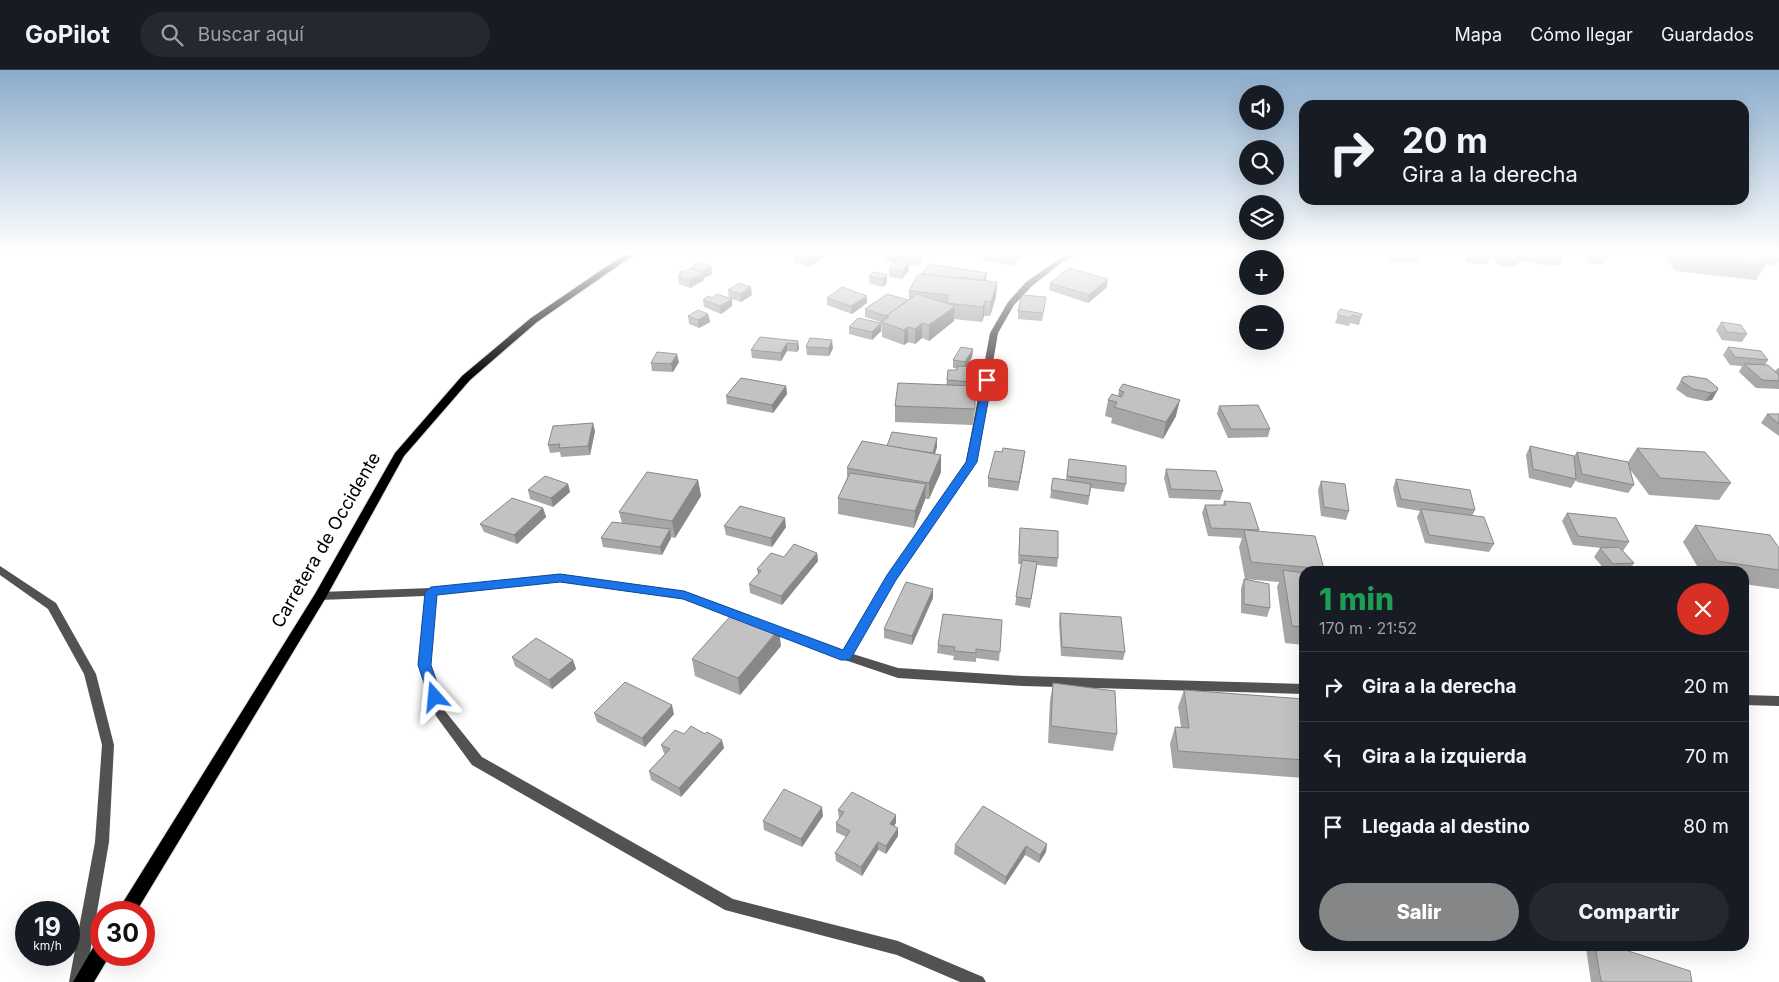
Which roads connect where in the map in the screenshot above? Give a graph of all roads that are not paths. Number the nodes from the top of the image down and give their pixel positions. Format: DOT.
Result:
graph roads {
  1 [pos="571,295"];
  2 [pos="1019,295"];
  3 [pos="0,570"];
  4 [pos="431,592"];
  5 [pos="320,596"];
  6 [pos="846,656"];
  7 [pos="1299,689"];
  8 [pos="1749,700"];
  9 [pos="1779,701"];
  10 [pos="133,901"];
  11 [pos="93,966"];
  12 [pos="77,982"];
  13 [pos="83,982"];
  14 [pos="978,982"];
  1 -- 5 [label="main road, Carretera de Occidente"];
  2 -- 6 [label="street"];
  3 -- 12 [label="street"];
  4 -- 5 [label="street"];
  4 -- 6 [label="street"];
  4 -- 14 [label="street"];
  5 -- 10 [label="main road, Carretera de Occidente"];
  6 -- 7 [label="street"];
  8 -- 9 [label="street"];
  11 -- 13 [label="main road"];
}
